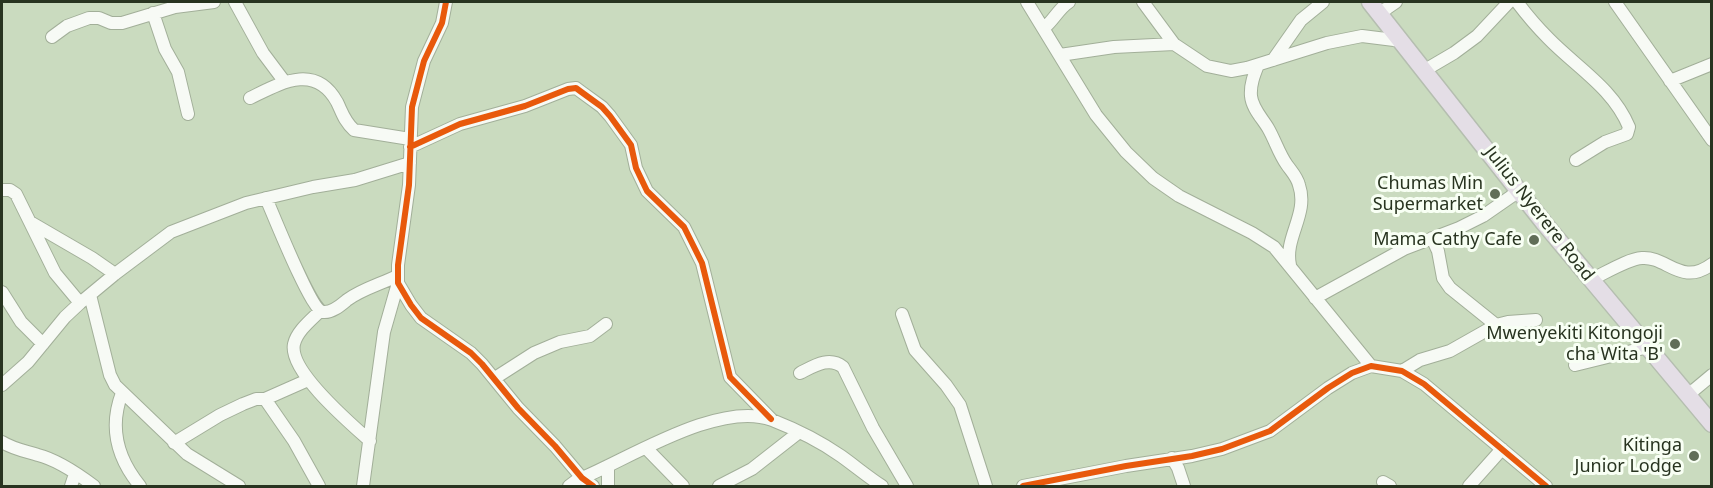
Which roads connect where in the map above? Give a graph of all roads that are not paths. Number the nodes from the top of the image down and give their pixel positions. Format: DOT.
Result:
graph roads {
  1 [pos="214,2"];
  2 [pos="235,2"];
  3 [pos="446,2"];
  4 [pos="1028,2"];
  5 [pos="1067,2"];
  6 [pos="1143,2"];
  7 [pos="1323,2"];
  8 [pos="1396,2"];
  9 [pos="1615,2"];
  10 [pos="1508,3"];
  11 [pos="1375,7"];
  12 [pos="153,13"];
  13 [pos="1044,28"];
  14 [pos="52,37"];
  15 [pos="1403,42"];
  16 [pos="1174,44"];
  17 [pos="1060,55"];
  18 [pos="1273,60"];
  19 [pos="1711,62"];
  20 [pos="1257,65"];
  21 [pos="1425,70"];
  22 [pos="284,81"];
  23 [pos="1670,81"];
  24 [pos="250,98"];
  25 [pos="188,114"];
  26 [pos="1712,140"];
  27 [pos="410,143"];
  28 [pos="1576,160"];
  29 [pos="410,163"];
  30 [pos="2,190"];
  31 [pos="1519,191"];
  32 [pos="266,198"];
  33 [pos="30,222"];
  34 [pos="1432,238"];
  35 [pos="1290,265"];
  36 [pos="1710,267"];
  37 [pos="115,274"];
  38 [pos="398,279"];
  39 [pos="1590,280"];
  40 [pos="2,292"];
  41 [pos="90,295"];
  42 [pos="1315,298"];
  43 [pos="80,303"];
  44 [pos="320,311"];
  45 [pos="902,314"];
  46 [pos="1536,320"];
  47 [pos="606,324"];
  48 [pos="1496,325"];
  49 [pos="43,345"];
  50 [pos="1648,347"];
  51 [pos="1575,364"];
  52 [pos="1371,366"];
  53 [pos="1402,371"];
  54 [pos="800,373"];
  55 [pos="1712,375"];
  56 [pos="495,378"];
  57 [pos="308,380"];
  58 [pos="2,384"];
  59 [pos="122,393"];
  60 [pos="1688,395"];
  61 [pos="265,399"];
  62 [pos="139,408"];
  63 [pos="116,415"];
  64 [pos="771,420"];
  65 [pos="1712,424"];
  66 [pos="798,433"];
  67 [pos="370,441"];
  68 [pos="2,442"];
  69 [pos="174,443"];
  70 [pos="646,448"];
  71 [pos="1502,448"];
  72 [pos="1172,459"];
  73 [pos="609,467"];
  74 [pos="75,474"];
  75 [pos="581,478"];
  76 [pos="71,486"];
  77 [pos="93,486"];
  78 [pos="140,486"];
  79 [pos="238,486"];
  80 [pos="319,486"];
  81 [pos="363,486"];
  82 [pos="569,486"];
  83 [pos="593,486"];
  84 [pos="608,486"];
  85 [pos="683,486"];
  86 [pos="719,486"];
  87 [pos="881,486"];
  88 [pos="907,486"];
  89 [pos="986,486"];
  90 [pos="1023,486"];
  91 [pos="1184,486"];
  92 [pos="1469,486"];
  93 [pos="1546,486"];
  1 -- 12 [label="street"];
  2 -- 22 [label="street"];
  3 -- 27 [label="street"];
  4 -- 13 [label="street"];
  5 -- 13 [label="street"];
  6 -- 16 [label="street"];
  7 -- 18 [label="street"];
  8 -- 11 [label="street"];
  9 -- 23 [label="street"];
  10 -- 21 [label="street"];
  10 -- 28 [label="street"];
  11 -- 15 [label="highway, Julius Nyerere Road"];
  12 -- 14 [label="street"];
  12 -- 25 [label="street"];
  13 -- 17 [label="street"];
  15 -- 18 [label="street"];
  15 -- 21 [label="highway, Julius Nyerere Road"];
  16 -- 17 [label="street"];
  16 -- 20 [label="street"];
  17 -- 35 [label="street"];
  18 -- 20 [label="street"];
  19 -- 23 [label="street"];
  20 -- 35 [label="street"];
  21 -- 31 [label="highway, Julius Nyerere Road"];
  22 -- 24 [label="street"];
  22 -- 27 [label="street"];
  23 -- 26 [label="street"];
  27 -- 29 [label="street"];
  27 -- 64 [label="street"];
  29 -- 32 [label="street"];
  29 -- 38 [label="street"];
  30 -- 33 [label="street"];
  31 -- 34 [label="street"];
  31 -- 39 [label="highway, Julius Nyerere Road"];
  32 -- 37 [label="street"];
  32 -- 44 [label="street"];
  33 -- 37 [label="street"];
  33 -- 43 [label="street"];
  34 -- 42 [label="street"];
  34 -- 48 [label="street"];
  35 -- 42 [label="street"];
  36 -- 39 [label="street"];
  37 -- 41 [label="street"];
  38 -- 44 [label="street"];
  38 -- 56 [label="street"];
  38 -- 67 [label="street"];
  39 -- 50 [label="highway, Julius Nyerere Road"];
  40 -- 49 [label="street"];
  41 -- 43 [label="street"];
  41 -- 59 [label="street"];
  42 -- 52 [label="street"];
  43 -- 49 [label="street"];
  44 -- 57 [label="street"];
  45 -- 89 [label="street"];
  46 -- 48 [label="street"];
  47 -- 56 [label="street"];
  48 -- 53 [label="street"];
  49 -- 58 [label="street"];
  50 -- 51 [label="street"];
  50 -- 60 [label="highway, Julius Nyerere Road"];
  52 -- 53 [label="street"];
  52 -- 72 [label="street"];
  53 -- 71 [label="street"];
  54 -- 88 [label="street"];
  55 -- 60 [label="street"];
  56 -- 75 [label="street"];
  57 -- 61 [label="street"];
  57 -- 67 [label="street"];
  59 -- 62 [label="street"];
  59 -- 63 [label="street"];
  60 -- 65 [label="highway, Julius Nyerere Road"];
  61 -- 69 [label="street"];
  61 -- 80 [label="street"];
  62 -- 63 [label="street"];
  62 -- 69 [label="street"];
  63 -- 78 [label="street"];
  64 -- 66 [label="street"];
  64 -- 70 [label="street"];
  66 -- 86 [label="street"];
  66 -- 87 [label="street"];
  67 -- 81 [label="street"];
  68 -- 74 [label="street"];
  69 -- 79 [label="street"];
  70 -- 73 [label="street"];
  70 -- 85 [label="street"];
  71 -- 92 [label="street"];
  71 -- 93 [label="street"];
  72 -- 90 [label="street"];
  72 -- 91 [label="street"];
  73 -- 75 [label="street"];
  73 -- 84 [label="street"];
  74 -- 76 [label="street"];
  74 -- 77 [label="street"];
  75 -- 82 [label="street"];
  75 -- 83 [label="street"];
}
